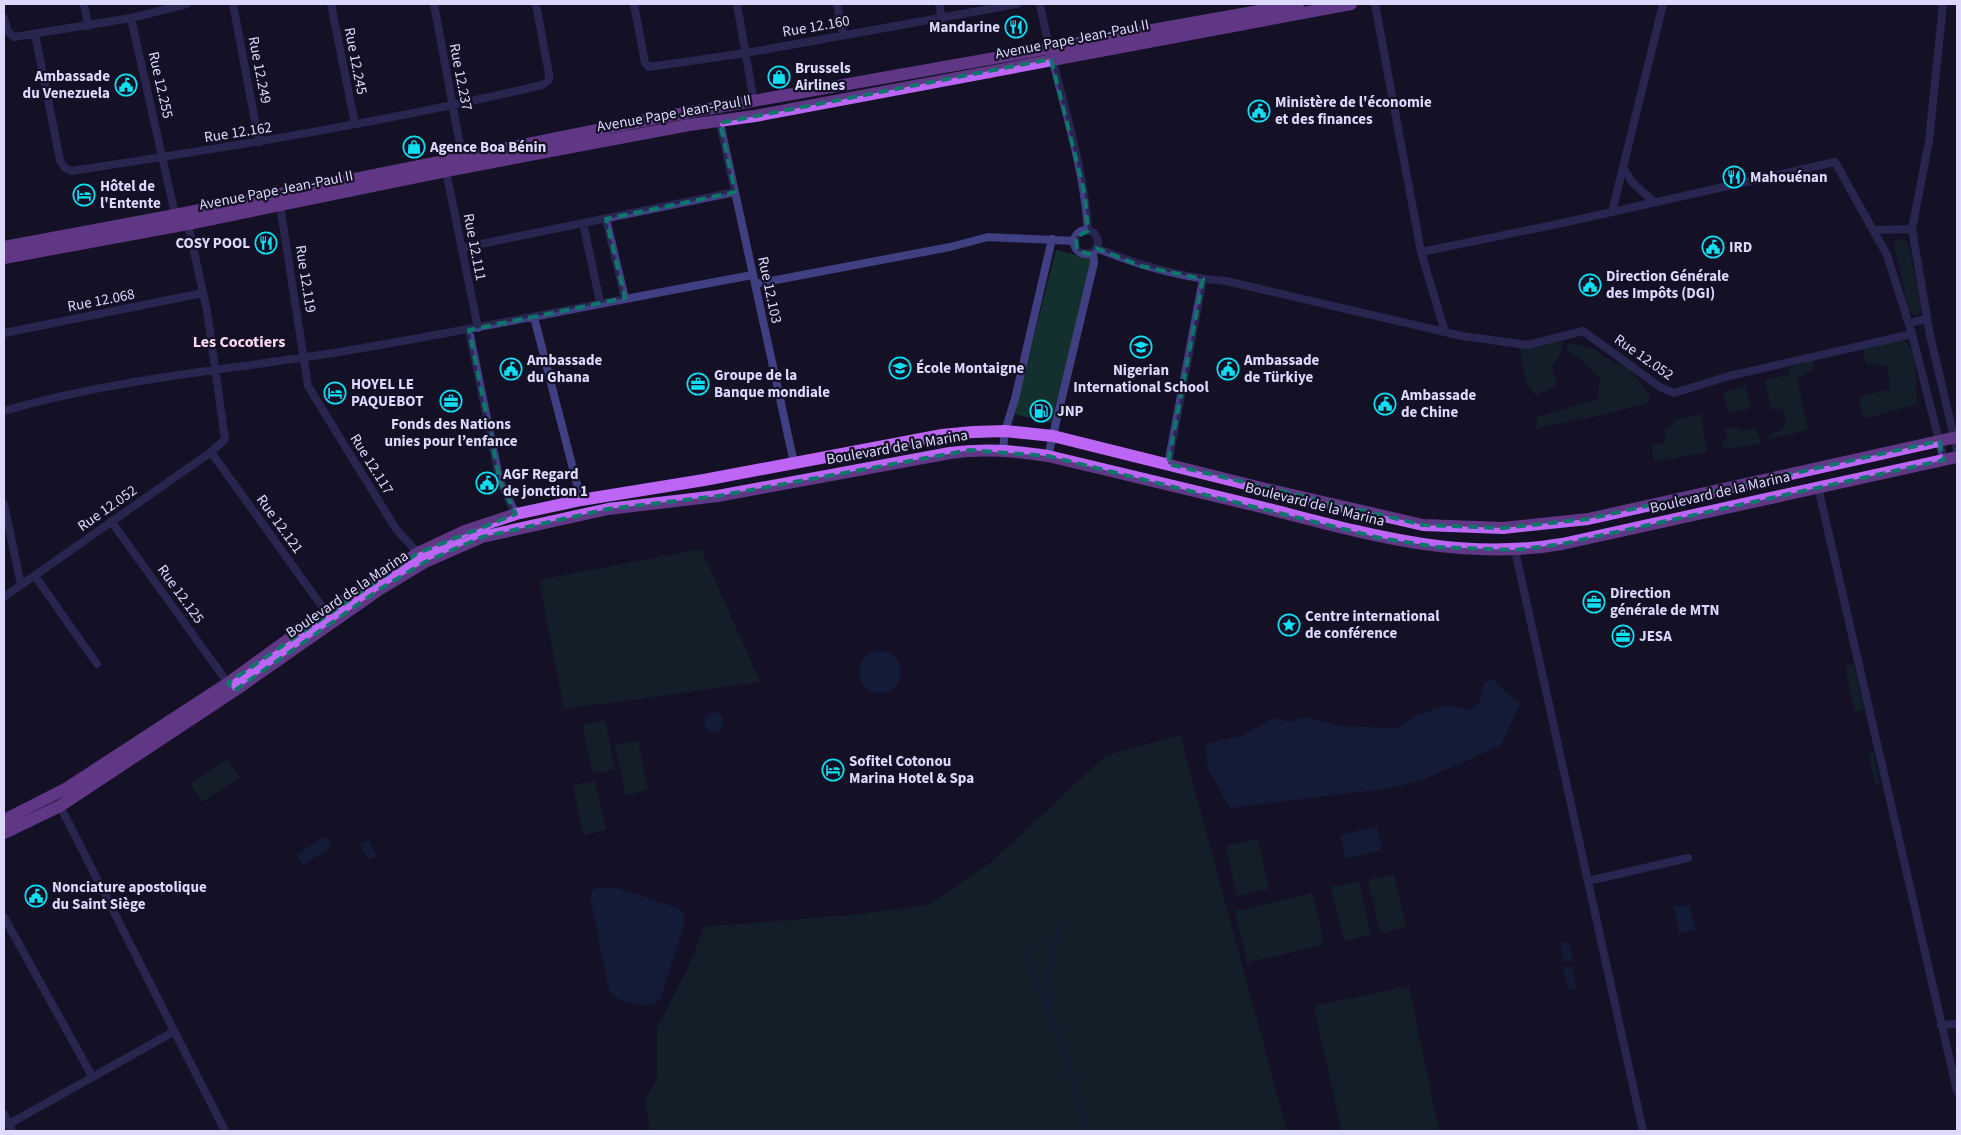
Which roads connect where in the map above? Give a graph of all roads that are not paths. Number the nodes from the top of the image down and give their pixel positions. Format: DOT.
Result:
graph roads {
  1 [pos="84,4"];
  2 [pos="186,4"];
  3 [pos="233,4"];
  4 [pos="331,4"];
  5 [pos="434,4"];
  6 [pos="536,4"];
  7 [pos="634,4"];
  8 [pos="737,4"];
  9 [pos="837,4"];
  10 [pos="939,4"];
  11 [pos="1017,4"];
  12 [pos="1040,4"];
  13 [pos="1298,4"];
  14 [pos="1351,4"];
  15 [pos="1375,4"];
  16 [pos="1663,4"];
  17 [pos="1943,4"];
  18 [pos="4,18"];
  19 [pos="131,18"];
  20 [pos="942,19"];
  21 [pos="88,26"];
  22 [pos="35,34"];
  23 [pos="843,35"];
  24 [pos="746,53"];
  25 [pos="1049,53"];
  26 [pos="754,102"];
  27 [pos="453,106"];
  28 [pos="720,122"];
  29 [pos="354,124"];
  30 [pos="259,142"];
  31 [pos="462,156"];
  32 [pos="164,157"];
  33 [pos="1623,166"];
  34 [pos="446,171"];
  35 [pos="735,192"];
  36 [pos="1654,202"];
  37 [pos="280,205"];
  38 [pos="1612,212"];
  39 [pos="606,218"];
  40 [pos="180,221"];
  41 [pos="582,223"];
  42 [pos="1912,229"];
  43 [pos="1874,230"];
  44 [pos="1088,231"];
  45 [pos="1052,239"];
  46 [pos="1074,241"];
  47 [pos="4,247"];
  48 [pos="461,248"];
  49 [pos="1095,250"];
  50 [pos="1421,252"];
  51 [pos="4,258"];
  52 [pos="753,274"];
  53 [pos="1203,279"];
  54 [pos="755,284"];
  55 [pos="202,293"];
  56 [pos="625,298"];
  57 [pos="600,302"];
  58 [pos="534,316"];
  59 [pos="1927,319"];
  60 [pos="1908,323"];
  61 [pos="478,328"];
  62 [pos="469,330"];
  63 [pos="1445,332"];
  64 [pos="4,333"];
  65 [pos="1912,334"];
  66 [pos="304,357"];
  67 [pos="214,369"];
  68 [pos="308,386"];
  69 [pos="4,410"];
  70 [pos="1005,431"];
  71 [pos="1053,436"];
  72 [pos="225,439"];
  73 [pos="1939,441"];
  74 [pos="1956,442"];
  75 [pos="1003,450"];
  76 [pos="211,452"];
  77 [pos="1048,456"];
  78 [pos="1957,457"];
  79 [pos="1944,460"];
  80 [pos="794,463"];
  81 [pos="1168,464"];
  82 [pos="1818,487"];
  83 [pos="581,500"];
  84 [pos="4,504"];
  85 [pos="516,514"];
  86 [pos="111,521"];
  87 [pos="1515,550"];
  88 [pos="418,553"];
  89 [pos="35,576"];
  90 [pos="21,585"];
  91 [pos="4,597"];
  92 [pos="326,612"];
  93 [pos="97,664"];
  94 [pos="231,687"];
  95 [pos="60,806"];
  96 [pos="4,820"];
  97 [pos="4,834"];
  98 [pos="1688,858"];
  99 [pos="1588,881"];
  100 [pos="4,917"];
  101 [pos="1941,1024"];
  102 [pos="1957,1024"];
  103 [pos="173,1032"];
  104 [pos="92,1076"];
  105 [pos="1957,1091"];
  106 [pos="4,1114"];
  107 [pos="10,1127"];
  108 [pos="225,1131"];
  109 [pos="1643,1131"];
  1 -- 21 [label="street"];
  2 -- 19 [label="street"];
  3 -- 30 [label="street, Rue 12.249"];
  4 -- 29 [label="street, Rue 12.245"];
  5 -- 27 [label="street, Rue 12.237"];
  6 -- 27 [label="street, Rue 12.162"];
  7 -- 24 [label="street, Rue 12.160"];
  8 -- 24 [label="street"];
  9 -- 23 [label="street"];
  10 -- 20 [label="street"];
  11 -- 20 [label="street, Rue 12.160"];
  12 -- 25 [label="street"];
  13 -- 25 [label="main road, Avenue Pape Jean-Paul II"];
  14 -- 25 [label="main road, Avenue Pape Jean-Paul II"];
  15 -- 50 [label="street"];
  16 -- 33 [label="street"];
  17 -- 42 [label="street"];
  18 -- 22 [label="street"];
  19 -- 21 [label="street"];
  19 -- 32 [label="street, Rue 12.255"];
  20 -- 23 [label="street, Rue 12.160"];
  21 -- 22 [label="street"];
  22 -- 32 [label="street, Rue 12.162"];
  23 -- 24 [label="street, Rue 12.160"];
  24 -- 26 [label="street"];
  25 -- 26 [label="main road, Avenue Pape Jean-Paul II"];
  25 -- 28 [label="main road, Avenue Pape Jean-Paul II"];
  25 -- 44 [label="street"];
  26 -- 31 [label="main road, Avenue Pape Jean-Paul II"];
  27 -- 29 [label="street, Rue 12.162"];
  27 -- 31 [label="street, Rue 12.237"];
  28 -- 34 [label="main road, Avenue Pape Jean-Paul II"];
  28 -- 35 [label="street, Rue 12.103"];
  29 -- 30 [label="street, Rue 12.162"];
  30 -- 32 [label="street, Rue 12.162"];
  31 -- 40 [label="main road, Avenue Pape Jean-Paul II"];
  32 -- 40 [label="street, Rue 12.255"];
  33 -- 36 [label="street"];
  33 -- 38 [label="street"];
  34 -- 37 [label="main road, Avenue Pape Jean-Paul II"];
  34 -- 48 [label="street, Rue 12.111"];
  35 -- 39 [label="street"];
  35 -- 52 [label="street, Rue 12.103"];
  36 -- 38 [label="street"];
  36 -- 43 [label="street"];
  37 -- 40 [label="main road, Avenue Pape Jean-Paul II"];
  37 -- 66 [label="street, Rue 12.119"];
  38 -- 50 [label="street"];
  39 -- 41 [label="street"];
  39 -- 56 [label="street"];
  40 -- 47 [label="main road, Avenue Pape Jean-Paul II"];
  40 -- 51 [label="main road, Avenue Pape Jean-Paul II"];
  40 -- 55 [label="street, Rue 12.255"];
  41 -- 48 [label="street"];
  41 -- 57 [label="street"];
  42 -- 43 [label="street"];
  42 -- 59 [label="street"];
  43 -- 60 [label="street"];
  44 -- 46 [label="street"];
  44 -- 49 [label="street"];
  45 -- 46 [label="street"];
  45 -- 54 [label="street"];
  45 -- 70 [label="street"];
  46 -- 49 [label="street"];
  48 -- 61 [label="street, Rue 12.111"];
  49 -- 53 [label="street, Rue 12.052"];
  49 -- 71 [label="street"];
  50 -- 63 [label="street"];
  52 -- 54 [label="street, Rue 12.103"];
  52 -- 56 [label="street"];
  53 -- 63 [label="street, Rue 12.052"];
  53 -- 81 [label="street"];
  54 -- 80 [label="street, Rue 12.103"];
  55 -- 64 [label="street, Rue 12.068"];
  55 -- 67 [label="street, Rue 12.255"];
  56 -- 57 [label="street"];
  57 -- 58 [label="street"];
  58 -- 61 [label="street"];
  58 -- 83 [label="street"];
  59 -- 60 [label="street"];
  59 -- 74 [label="street"];
  60 -- 65 [label="street"];
  61 -- 62 [label="street"];
  62 -- 66 [label="street"];
  62 -- 85 [label="street"];
  63 -- 65 [label="street, Rue 12.052"];
  65 -- 73 [label="street"];
  66 -- 67 [label="street"];
  66 -- 68 [label="street, Rue 12.119"];
  67 -- 69 [label="street"];
  67 -- 72 [label="street, Rue 12.255"];
  68 -- 88 [label="street, Rue 12.117"];
  70 -- 71 [label="main road, Boulevard de la Marina"];
  70 -- 75 [label="street"];
  70 -- 80 [label="main road, Boulevard de la Marina"];
  71 -- 77 [label="street"];
  71 -- 81 [label="main road, Boulevard de la Marina"];
  72 -- 76 [label="street, Rue 12.052"];
  73 -- 74 [label="main road, Boulevard de la Marina"];
  73 -- 79 [label="street"];
  73 -- 81 [label="main road, Boulevard de la Marina"];
  75 -- 77 [label="main road, Boulevard de la Marina"];
  75 -- 94 [label="main road, Boulevard de la Marina"];
  76 -- 86 [label="street, Rue 12.052"];
  76 -- 92 [label="street, Rue 12.121"];
  77 -- 87 [label="main road, Boulevard de la Marina"];
  78 -- 79 [label="main road, Boulevard de la Marina"];
  79 -- 82 [label="main road, Boulevard de la Marina"];
  80 -- 83 [label="main road, Boulevard de la Marina"];
  82 -- 87 [label="main road, Boulevard de la Marina"];
  82 -- 101 [label="street"];
  83 -- 85 [label="main road, Boulevard de la Marina"];
  84 -- 90 [label="street"];
  85 -- 88 [label="main road, Boulevard de la Marina"];
  86 -- 89 [label="street, Rue 12.052"];
  86 -- 94 [label="street, Rue 12.125"];
  87 -- 99 [label="street"];
  88 -- 92 [label="main road, Boulevard de la Marina"];
  89 -- 90 [label="street, Rue 12.052"];
  89 -- 93 [label="street"];
  90 -- 91 [label="street, Rue 12.052"];
  92 -- 94 [label="main road, Boulevard de la Marina"];
  94 -- 95 [label="main road, Boulevard de la Marina"];
  94 -- 96 [label="main road, Boulevard de la Marina"];
  95 -- 97 [label="main road, Boulevard de la Marina"];
  95 -- 103 [label="street"];
  98 -- 99 [label="street"];
  99 -- 109 [label="street"];
  100 -- 104 [label="street"];
  101 -- 102 [label="street"];
  101 -- 105 [label="street"];
  103 -- 104 [label="street"];
  103 -- 108 [label="street"];
  104 -- 107 [label="street"];
  106 -- 107 [label="street"];
}
